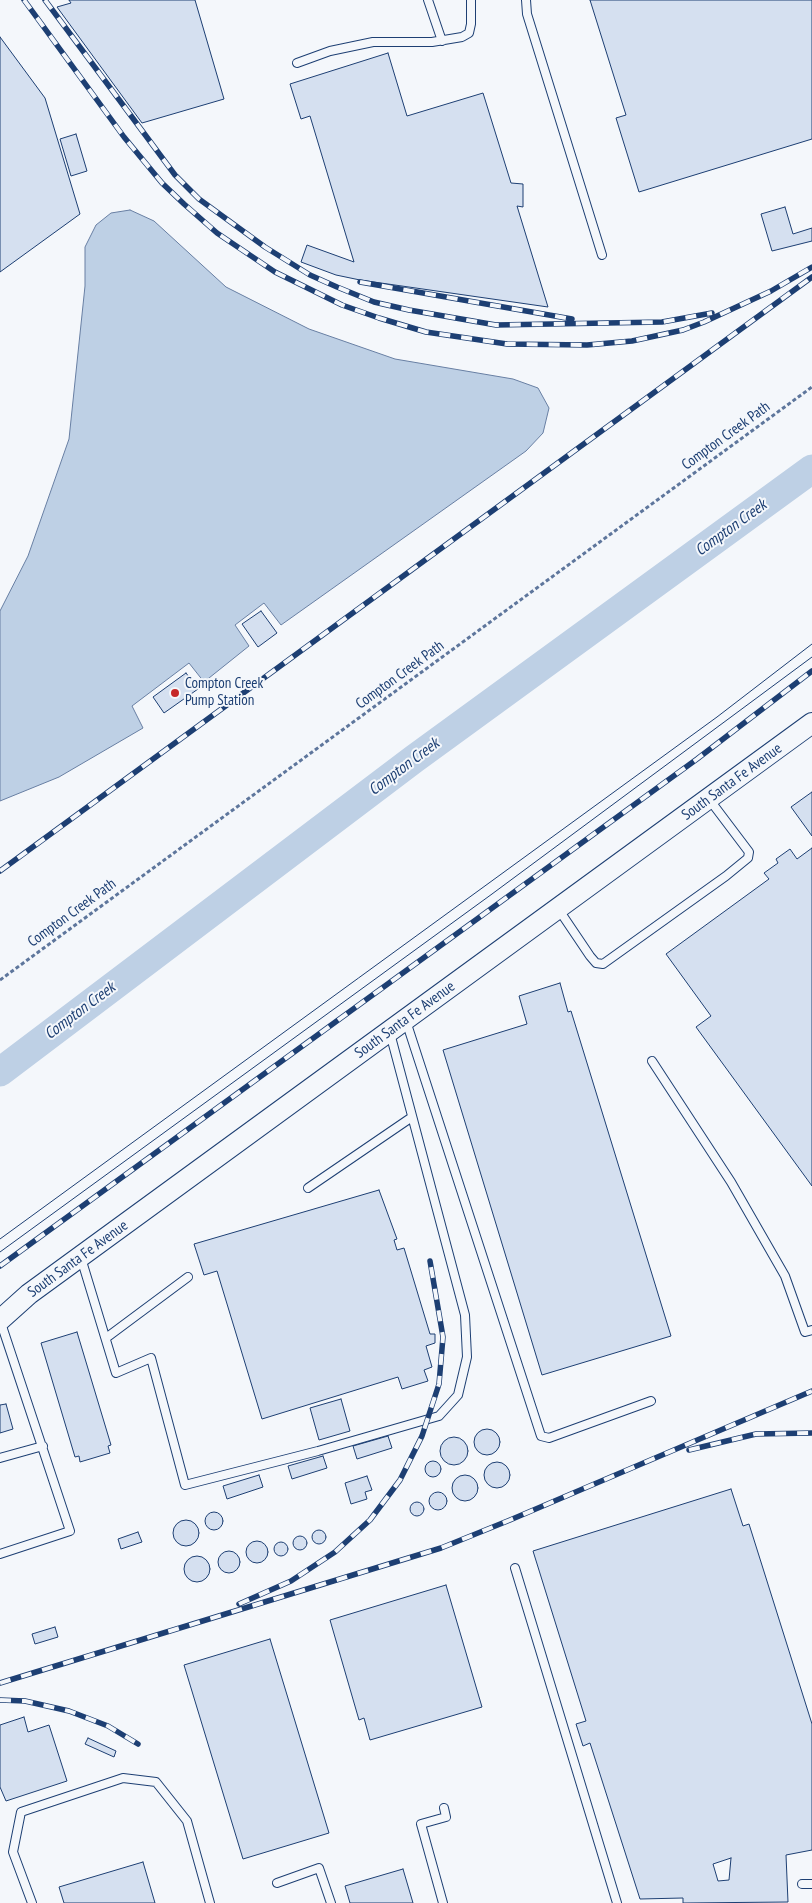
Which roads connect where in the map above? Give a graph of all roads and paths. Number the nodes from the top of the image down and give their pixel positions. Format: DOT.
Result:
graph roads {
  1 [pos="428,0"];
  2 [pos="471,0"];
  3 [pos="526,0"];
  4 [pos="442,41"];
  5 [pos="297,63"];
  6 [pos="602,255"];
  7 [pos="812,387"];
  8 [pos="812,723"];
  9 [pos="709,799"];
  10 [pos="558,908"];
  11 [pos="0,980"];
  12 [pos="406,1020"];
  13 [pos="390,1031"];
  14 [pos="652,1061"];
  15 [pos="412,1117"];
  16 [pos="308,1188"];
  17 [pos="81,1256"];
  18 [pos="188,1277"];
  19 [pos="0,1320"];
  20 [pos="812,1330"];
  21 [pos="106,1338"];
  22 [pos="651,1401"];
  23 [pos="43,1446"];
  24 [pos="0,1458"];
  25 [pos="0,1554"];
  26 [pos="514,1568"];
  27 [pos="444,1808"];
  28 [pos="277,1883"];
  29 [pos="802,1884"];
  30 [pos="812,1884"];
  31 [pos="32,1903"];
  32 [pos="210,1903"];
  33 [pos="331,1903"];
  34 [pos="443,1903"];
  35 [pos="617,1903"];
  1 -- 4 [label="lane"];
  2 -- 4 [label="lane"];
  3 -- 6 [label="lane"];
  4 -- 5 [label="lane"];
  7 -- 11 [label="path, Compton Creek Path"];
  8 -- 9 [label="main road, South Santa Fe Avenue"];
  9 -- 10 [label="main road, South Santa Fe Avenue"];
  9 -- 10 [label="lane"];
  10 -- 12 [label="main road, South Santa Fe Avenue"];
  12 -- 13 [label="main road, South Santa Fe Avenue"];
  12 -- 22 [label="lane"];
  13 -- 15 [label="lane"];
  13 -- 17 [label="main road, South Santa Fe Avenue"];
  14 -- 20 [label="lane"];
  15 -- 16 [label="lane"];
  15 -- 21 [label="lane"];
  17 -- 19 [label="main road, South Santa Fe Avenue"];
  17 -- 21 [label="lane"];
  18 -- 21 [label="lane"];
  19 -- 23 [label="lane"];
  23 -- 24 [label="lane"];
  23 -- 25 [label="lane"];
  26 -- 35 [label="lane"];
  27 -- 34 [label="lane"];
  28 -- 33 [label="lane"];
  29 -- 30 [label="lane"];
  31 -- 32 [label="lane"];
}
